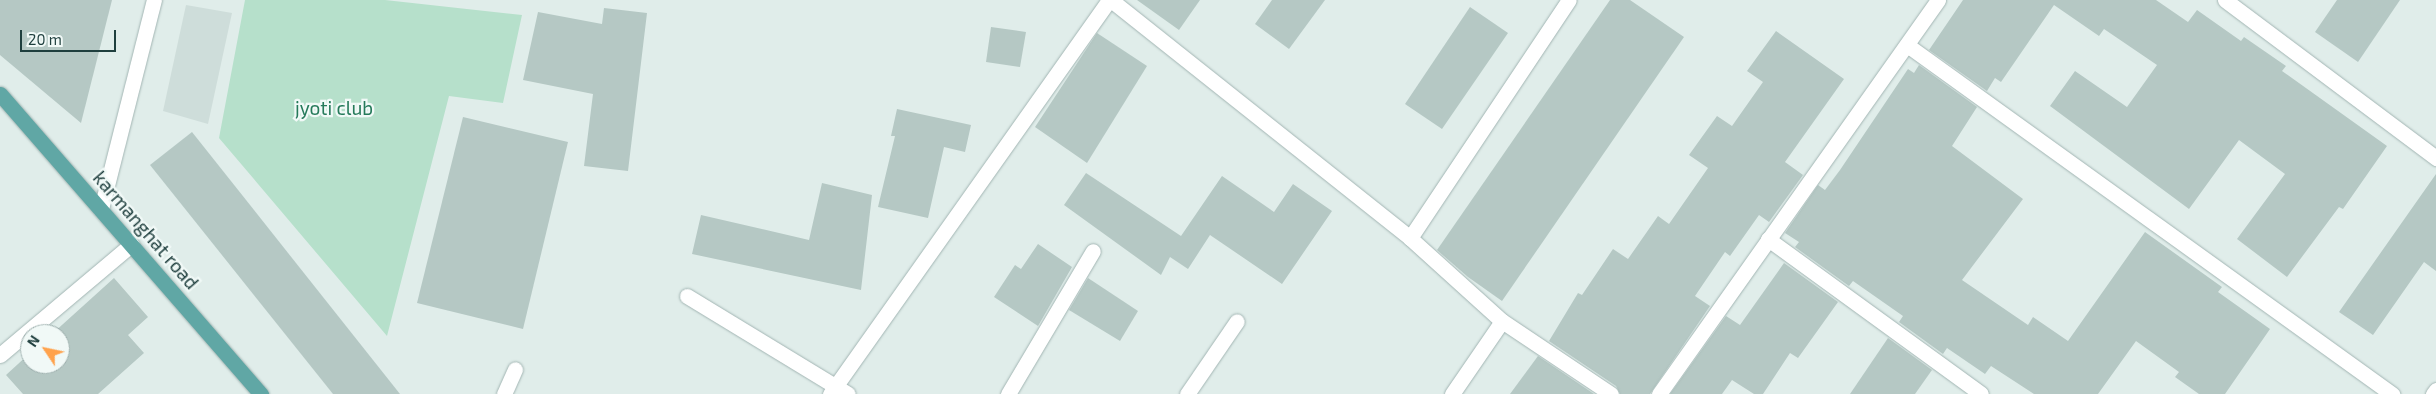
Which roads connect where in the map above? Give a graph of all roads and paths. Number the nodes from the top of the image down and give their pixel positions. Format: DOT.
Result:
graph roads {
  1 [pos="154,0"];
  2 [pos="1110,0"];
  3 [pos="1568,0"];
  4 [pos="1938,0"];
  5 [pos="2225,0"];
  6 [pos="1907,45"];
  7 [pos="0,94"];
  8 [pos="2436,158"];
  9 [pos="101,209"];
  10 [pos="1410,238"];
  11 [pos="1768,239"];
  12 [pos="132,244"];
  13 [pos="1093,251"];
  14 [pos="687,296"];
  15 [pos="1237,321"];
  16 [pos="1502,321"];
  17 [pos="0,355"];
  18 [pos="515,369"];
  19 [pos="2436,390"];
  20 [pos="838,392"];
  21 [pos="261,394"];
  22 [pos="504,394"];
  23 [pos="1008,394"];
  24 [pos="1187,394"];
  25 [pos="1452,394"];
  26 [pos="1611,394"];
  27 [pos="1659,394"];
  28 [pos="1981,394"];
  29 [pos="2392,394"];
  30 [pos="2433,394"];
  1 -- 9 [label="street"];
  2 -- 10 [label="street"];
  2 -- 20 [label="street"];
  3 -- 10 [label="street"];
  4 -- 6 [label="street"];
  5 -- 8 [label="street"];
  6 -- 11 [label="street"];
  6 -- 29 [label="street"];
  7 -- 9 [label="main road, karmanghat road"];
  9 -- 12 [label="main road, karmanghat road"];
  10 -- 16 [label="street"];
  11 -- 27 [label="street"];
  11 -- 28 [label="street"];
  12 -- 17 [label="street"];
  12 -- 21 [label="main road, karmanghat road"];
  13 -- 23 [label="street"];
  14 -- 20 [label="street"];
  15 -- 24 [label="street"];
  16 -- 25 [label="street"];
  16 -- 26 [label="street"];
  18 -- 22 [label="street"];
  19 -- 30 [label="street"];
}
